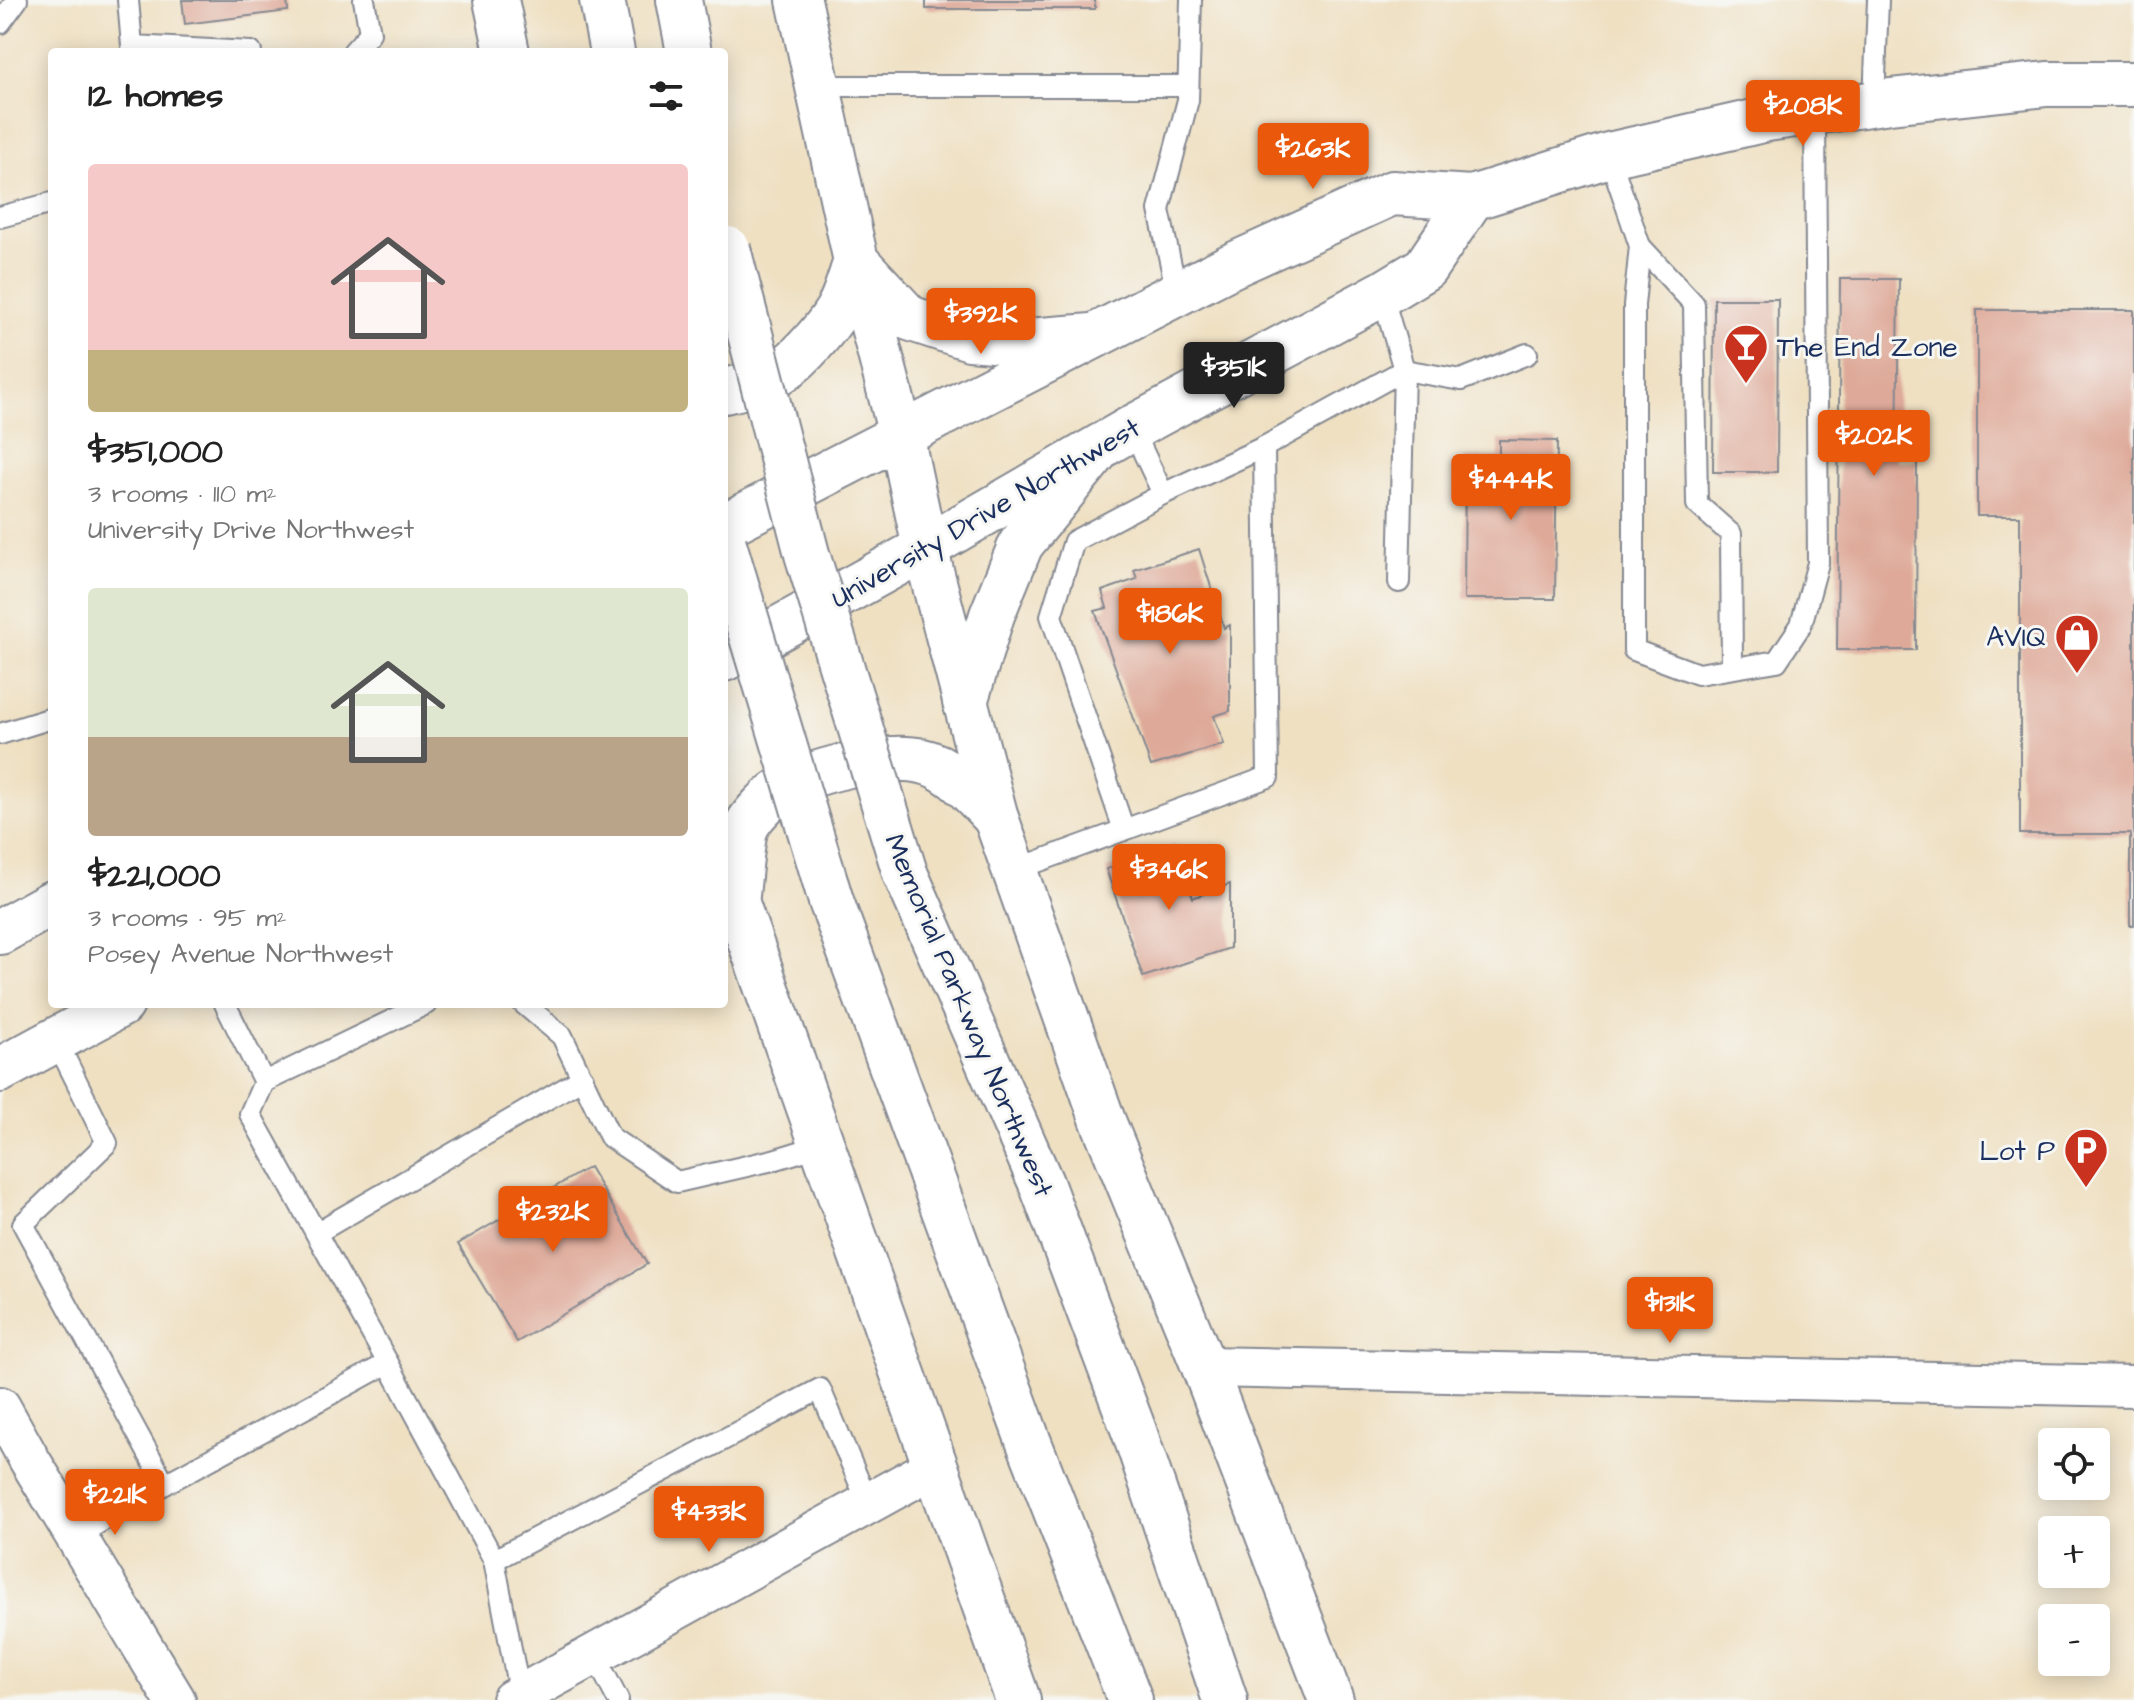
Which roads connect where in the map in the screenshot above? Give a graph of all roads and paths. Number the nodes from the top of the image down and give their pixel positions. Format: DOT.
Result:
graph roads {
  1 [pos="17,0"];
  2 [pos="128,0"];
  3 [pos="364,0"];
  4 [pos="496,0"];
  5 [pos="602,0"];
  6 [pos="679,0"];
  7 [pos="799,0"];
  8 [pos="1191,0"];
  9 [pos="1878,0"];
  10 [pos="0,23"];
  11 [pos="167,48"];
  12 [pos="357,48"];
  13 [pos="506,48"];
  14 [pos="611,48"];
  15 [pos="688,48"];
  16 [pos="2134,84"];
  17 [pos="817,86"];
  18 [pos="1188,86"];
  19 [pos="1874,103"];
  20 [pos="1815,112"];
  21 [pos="1609,155"];
  22 [pos="1472,198"];
  23 [pos="48,204"];
  24 [pos="0,217"];
  25 [pos="728,246"];
  26 [pos="1640,246"];
  27 [pos="856,261"];
  28 [pos="1177,293"];
  29 [pos="1382,294"];
  30 [pos="1092,336"];
  31 [pos="1527,354"];
  32 [pos="1404,370"];
  33 [pos="728,390"];
  34 [pos="901,435"];
  35 [pos="1116,437"];
  36 [pos="1264,447"];
  37 [pos="1163,494"];
  38 [pos="728,524"];
  39 [pos="925,548"];
  40 [pos="728,557"];
  41 [pos="1399,582"];
  42 [pos="728,657"];
  43 [pos="1732,668"];
  44 [pos="965,704"];
  45 [pos="48,719"];
  46 [pos="0,734"];
  47 [pos="996,818"];
  48 [pos="1124,830"];
  49 [pos="1015,870"];
  50 [pos="730,894"];
  51 [pos="48,905"];
  52 [pos="0,932"];
  53 [pos="115,1008"];
  54 [pos="227,1008"];
  55 [pos="418,1008"];
  56 [pos="529,1008"];
  57 [pos="56,1040"];
  58 [pos="0,1070"];
  59 [pos="583,1078"];
  60 [pos="264,1082"];
  61 [pos="822,1145"];
  62 [pos="316,1233"];
  63 [pos="388,1363"];
  64 [pos="1204,1367"];
  65 [pos="2134,1386"];
  66 [pos="0,1407"];
  67 [pos="936,1466"];
  68 [pos="165,1484"];
  69 [pos="868,1503"];
  70 [pos="76,1536"];
  71 [pos="494,1560"];
  72 [pos="594,1654"];
  73 [pos="516,1698"];
  74 [pos="175,1700"];
  75 [pos="618,1700"];
  76 [pos="1018,1700"];
  77 [pos="1130,1700"];
  78 [pos="1225,1700"];
  79 [pos="1331,1700"];
  1 -- 10 [label="lane"];
  2 -- 11 [label="lane"];
  3 -- 12 [label="lane"];
  4 -- 13 [label="main road"];
  5 -- 14 [label="main road"];
  6 -- 15 [label="main road"];
  7 -- 17 [label="main road"];
  8 -- 18 [label="lane"];
  9 -- 19 [label="lane"];
  16 -- 19 [label="main road"];
  17 -- 18 [label="lane"];
  17 -- 27 [label="main road"];
  18 -- 28 [label="lane"];
  19 -- 20 [label="main road"];
  20 -- 21 [label="main road"];
  20 -- 43 [label="lane"];
  21 -- 22 [label="main road"];
  21 -- 26 [label="lane"];
  22 -- 28 [label="main road"];
  22 -- 29 [label="main road, University Drive Northwest"];
  23 -- 24 [label="lane"];
  25 -- 78 [label="main road, Memorial Parkway Northwest, bridge"];
  26 -- 43 [label="lane"];
  26 -- 43 [label="lane"];
  27 -- 30 [label="main road"];
  27 -- 33 [label="main road"];
  27 -- 34 [label="main road"];
  28 -- 30 [label="main road"];
  29 -- 32 [label="lane"];
  29 -- 35 [label="main road, University Drive Northwest"];
  30 -- 34 [label="main road"];
  31 -- 32 [label="lane"];
  32 -- 36 [label="lane"];
  32 -- 41 [label="lane"];
  34 -- 38 [label="main road"];
  34 -- 39 [label="main road"];
  35 -- 37 [label="lane"];
  35 -- 39 [label="main road, University Drive Northwest"];
  35 -- 44 [label="main road"];
  36 -- 37 [label="lane"];
  36 -- 48 [label="lane"];
  37 -- 48 [label="lane"];
  39 -- 42 [label="main road, University Drive Northwest"];
  39 -- 44 [label="main road"];
  40 -- 77 [label="main road, bridge"];
  44 -- 47 [label="main road"];
  45 -- 46 [label="lane"];
  47 -- 49 [label="main road"];
  47 -- 50 [label="main road"];
  48 -- 49 [label="lane"];
  49 -- 64 [label="main road"];
  50 -- 61 [label="main road"];
  51 -- 52 [label="main road"];
  53 -- 57 [label="main road"];
  54 -- 60 [label="lane"];
  55 -- 60 [label="lane"];
  56 -- 59 [label="lane"];
  57 -- 58 [label="main road"];
  57 -- 68 [label="lane"];
  59 -- 61 [label="lane"];
  59 -- 62 [label="lane"];
  60 -- 62 [label="lane"];
  61 -- 67 [label="main road"];
  62 -- 63 [label="lane"];
  63 -- 68 [label="lane"];
  63 -- 71 [label="lane"];
  64 -- 65 [label="street"];
  64 -- 79 [label="main road"];
  66 -- 70 [label="street"];
  67 -- 69 [label="street"];
  67 -- 76 [label="main road"];
  68 -- 70 [label="lane"];
  69 -- 71 [label="lane"];
  69 -- 72 [label="street"];
  70 -- 74 [label="street"];
  71 -- 73 [label="lane"];
  72 -- 73 [label="street"];
  72 -- 75 [label="lane"];
}
